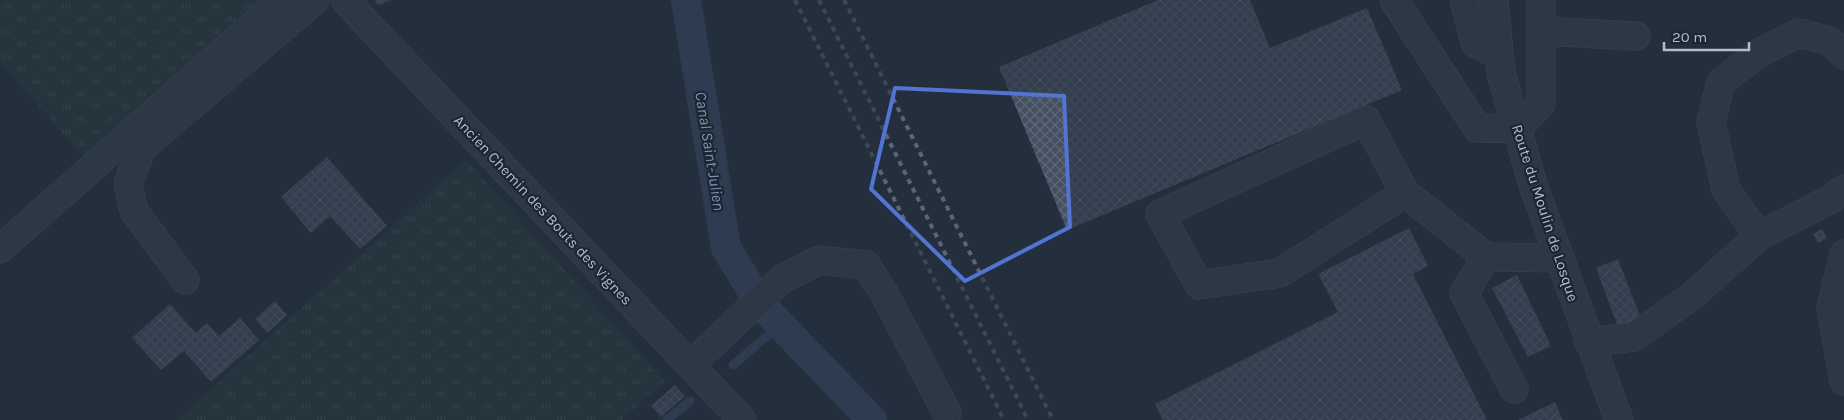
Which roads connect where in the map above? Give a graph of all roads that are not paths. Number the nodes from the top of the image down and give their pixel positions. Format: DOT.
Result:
graph roads {
  1 [pos="282,0"];
  2 [pos="315,0"];
  3 [pos="345,0"];
  4 [pos="1394,0"];
  5 [pos="1464,0"];
  6 [pos="1494,0"];
  7 [pos="1541,0"];
  8 [pos="1541,31"];
  9 [pos="1636,36"];
  10 [pos="1499,55"];
  11 [pos="1844,55"];
  12 [pos="1517,129"];
  13 [pos="1844,189"];
  14 [pos="1405,193"];
  15 [pos="1759,236"];
  16 [pos="0,249"];
  17 [pos="1844,254"];
  18 [pos="1486,257"];
  19 [pos="1558,258"];
  20 [pos="185,280"];
  21 [pos="1589,342"];
  22 [pos="690,365"];
  23 [pos="1844,381"];
  24 [pos="1514,388"];
  25 [pos="947,413"];
  26 [pos="742,420"];
  27 [pos="1619,420"];
  1 -- 16 [label="street"];
  2 -- 20 [label="street"];
  3 -- 22 [label="street, Ancien Chemin des Bouts des Vignes"];
  4 -- 12 [label="street"];
  5 -- 10 [label="street"];
  6 -- 10 [label="street, Route du Moulin de Losque"];
  7 -- 8 [label="street"];
  8 -- 9 [label="street"];
  8 -- 12 [label="street"];
  10 -- 12 [label="street, Route du Moulin de Losque"];
  11 -- 15 [label="street"];
  12 -- 19 [label="street, Route du Moulin de Losque"];
  13 -- 15 [label="street"];
  14 -- 14 [label="street"];
  14 -- 18 [label="street"];
  15 -- 21 [label="street"];
  17 -- 23 [label="street"];
  18 -- 19 [label="street"];
  18 -- 24 [label="street"];
  19 -- 21 [label="street, Route du Moulin de Losque"];
  21 -- 27 [label="street, Route du Moulin de Losque"];
  22 -- 25 [label="street"];
  22 -- 26 [label="street, Ancien Chemin des Bouts des Vignes"];
}
